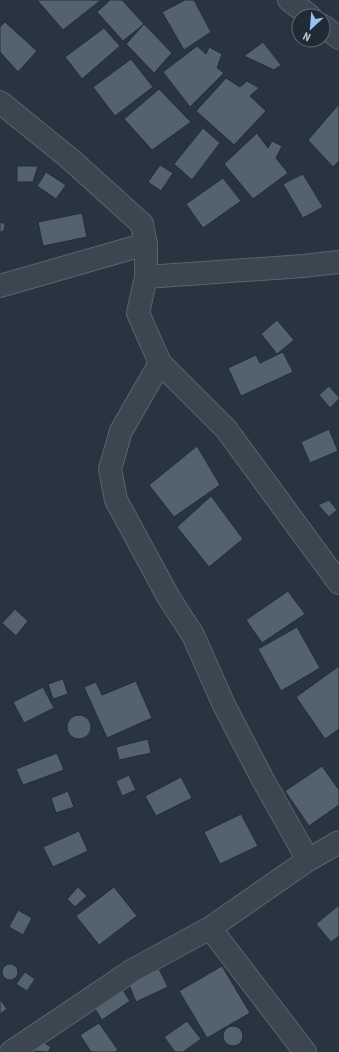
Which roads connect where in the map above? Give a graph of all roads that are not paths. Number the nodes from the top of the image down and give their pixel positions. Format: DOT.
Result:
graph roads {
  1 [pos="289,0"];
  2 [pos="300,8"];
  3 [pos="0,102"];
  4 [pos="146,244"];
  5 [pos="339,262"];
  6 [pos="146,277"];
  7 [pos="0,286"];
  8 [pos="160,363"];
  9 [pos="339,583"];
  10 [pos="339,842"];
  11 [pos="308,860"];
  12 [pos="210,928"];
  13 [pos="11,1052"];
  14 [pos="305,1052"];
  1 -- 2 [label="street"];
  3 -- 4 [label="street"];
  4 -- 6 [label="street"];
  4 -- 7 [label="street"];
  5 -- 6 [label="street"];
  6 -- 8 [label="street"];
  8 -- 9 [label="street"];
  8 -- 11 [label="street"];
  10 -- 11 [label="street"];
  11 -- 12 [label="street"];
  12 -- 13 [label="street"];
  12 -- 14 [label="street"];
}
